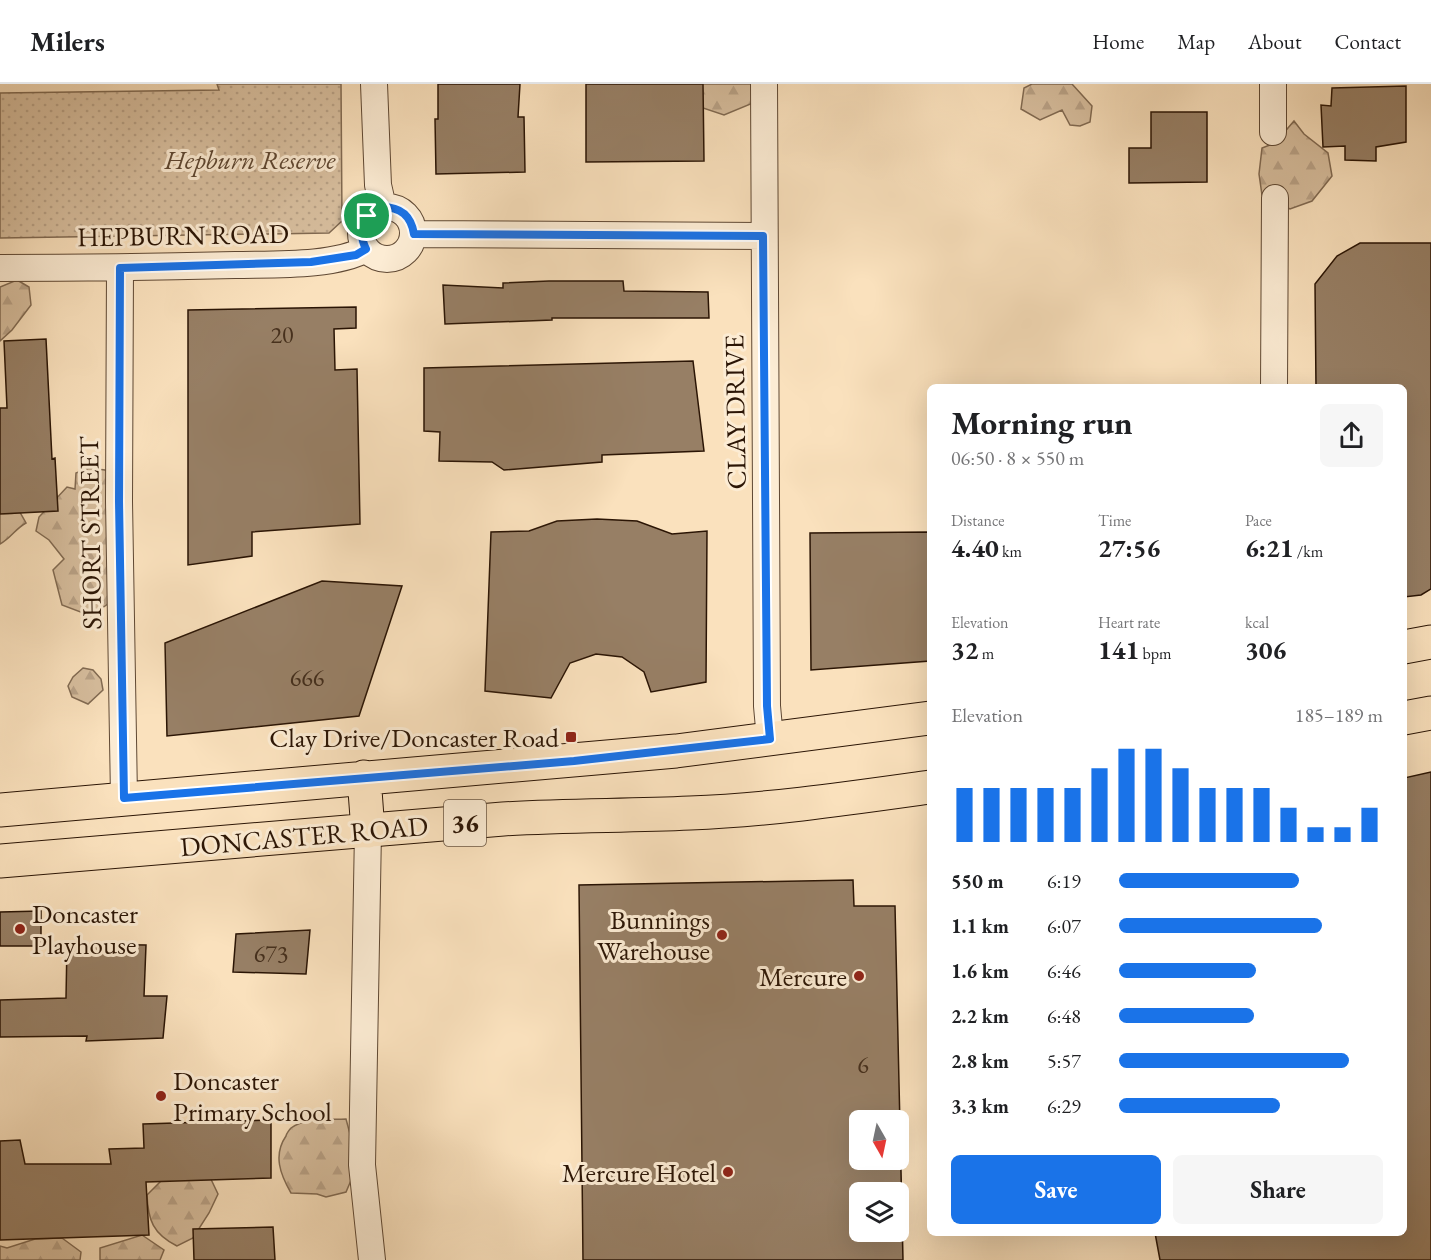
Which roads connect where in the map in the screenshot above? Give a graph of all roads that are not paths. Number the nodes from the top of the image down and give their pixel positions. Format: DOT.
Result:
graph roads {
  1 [pos="374,84"];
  2 [pos="764,84"];
  3 [pos="1273,84"];
  4 [pos="1273,132"];
  5 [pos="1275,198"];
  6 [pos="382,207"];
  7 [pos="414,234"];
  8 [pos="763,236"];
  9 [pos="366,249"];
  10 [pos="0,268"];
  11 [pos="120,268"];
  12 [pos="1274,384"];
  13 [pos="1431,642"];
  14 [pos="1407,646"];
  15 [pos="1431,713"];
  16 [pos="1407,717"];
  17 [pos="927,718"];
  18 [pos="770,739"];
  19 [pos="364,777"];
  20 [pos="927,787"];
  21 [pos="124,798"];
  22 [pos="0,810"];
  23 [pos="368,831"];
  24 [pos="0,861"];
  25 [pos="372,1260"];
  1 -- 6 [label="street"];
  2 -- 8 [label="street, CLAY DRIVE"];
  3 -- 4 [label="street"];
  5 -- 12 [label="street"];
  6 -- 7 [label="street"];
  6 -- 9 [label="street"];
  7 -- 8 [label="street"];
  7 -- 9 [label="street"];
  8 -- 18 [label="street, CLAY DRIVE"];
  9 -- 11 [label="street, HEPBURN ROAD"];
  10 -- 11 [label="street, HEPBURN ROAD"];
  11 -- 21 [label="street, SHORT STREET"];
  13 -- 14 [label="main road"];
  15 -- 16 [label="main road"];
  17 -- 18 [label="main road, DONCASTER ROAD / 36"];
  18 -- 19 [label="main road, DONCASTER ROAD / 36"];
  19 -- 21 [label="main road, DONCASTER ROAD / 36"];
  19 -- 23 [label="main road"];
  20 -- 23 [label="main road, DONCASTER ROAD / 36"];
  21 -- 22 [label="main road, DONCASTER ROAD / 36"];
  23 -- 24 [label="main road, DONCASTER ROAD / 36"];
  23 -- 25 [label="street"];
}
